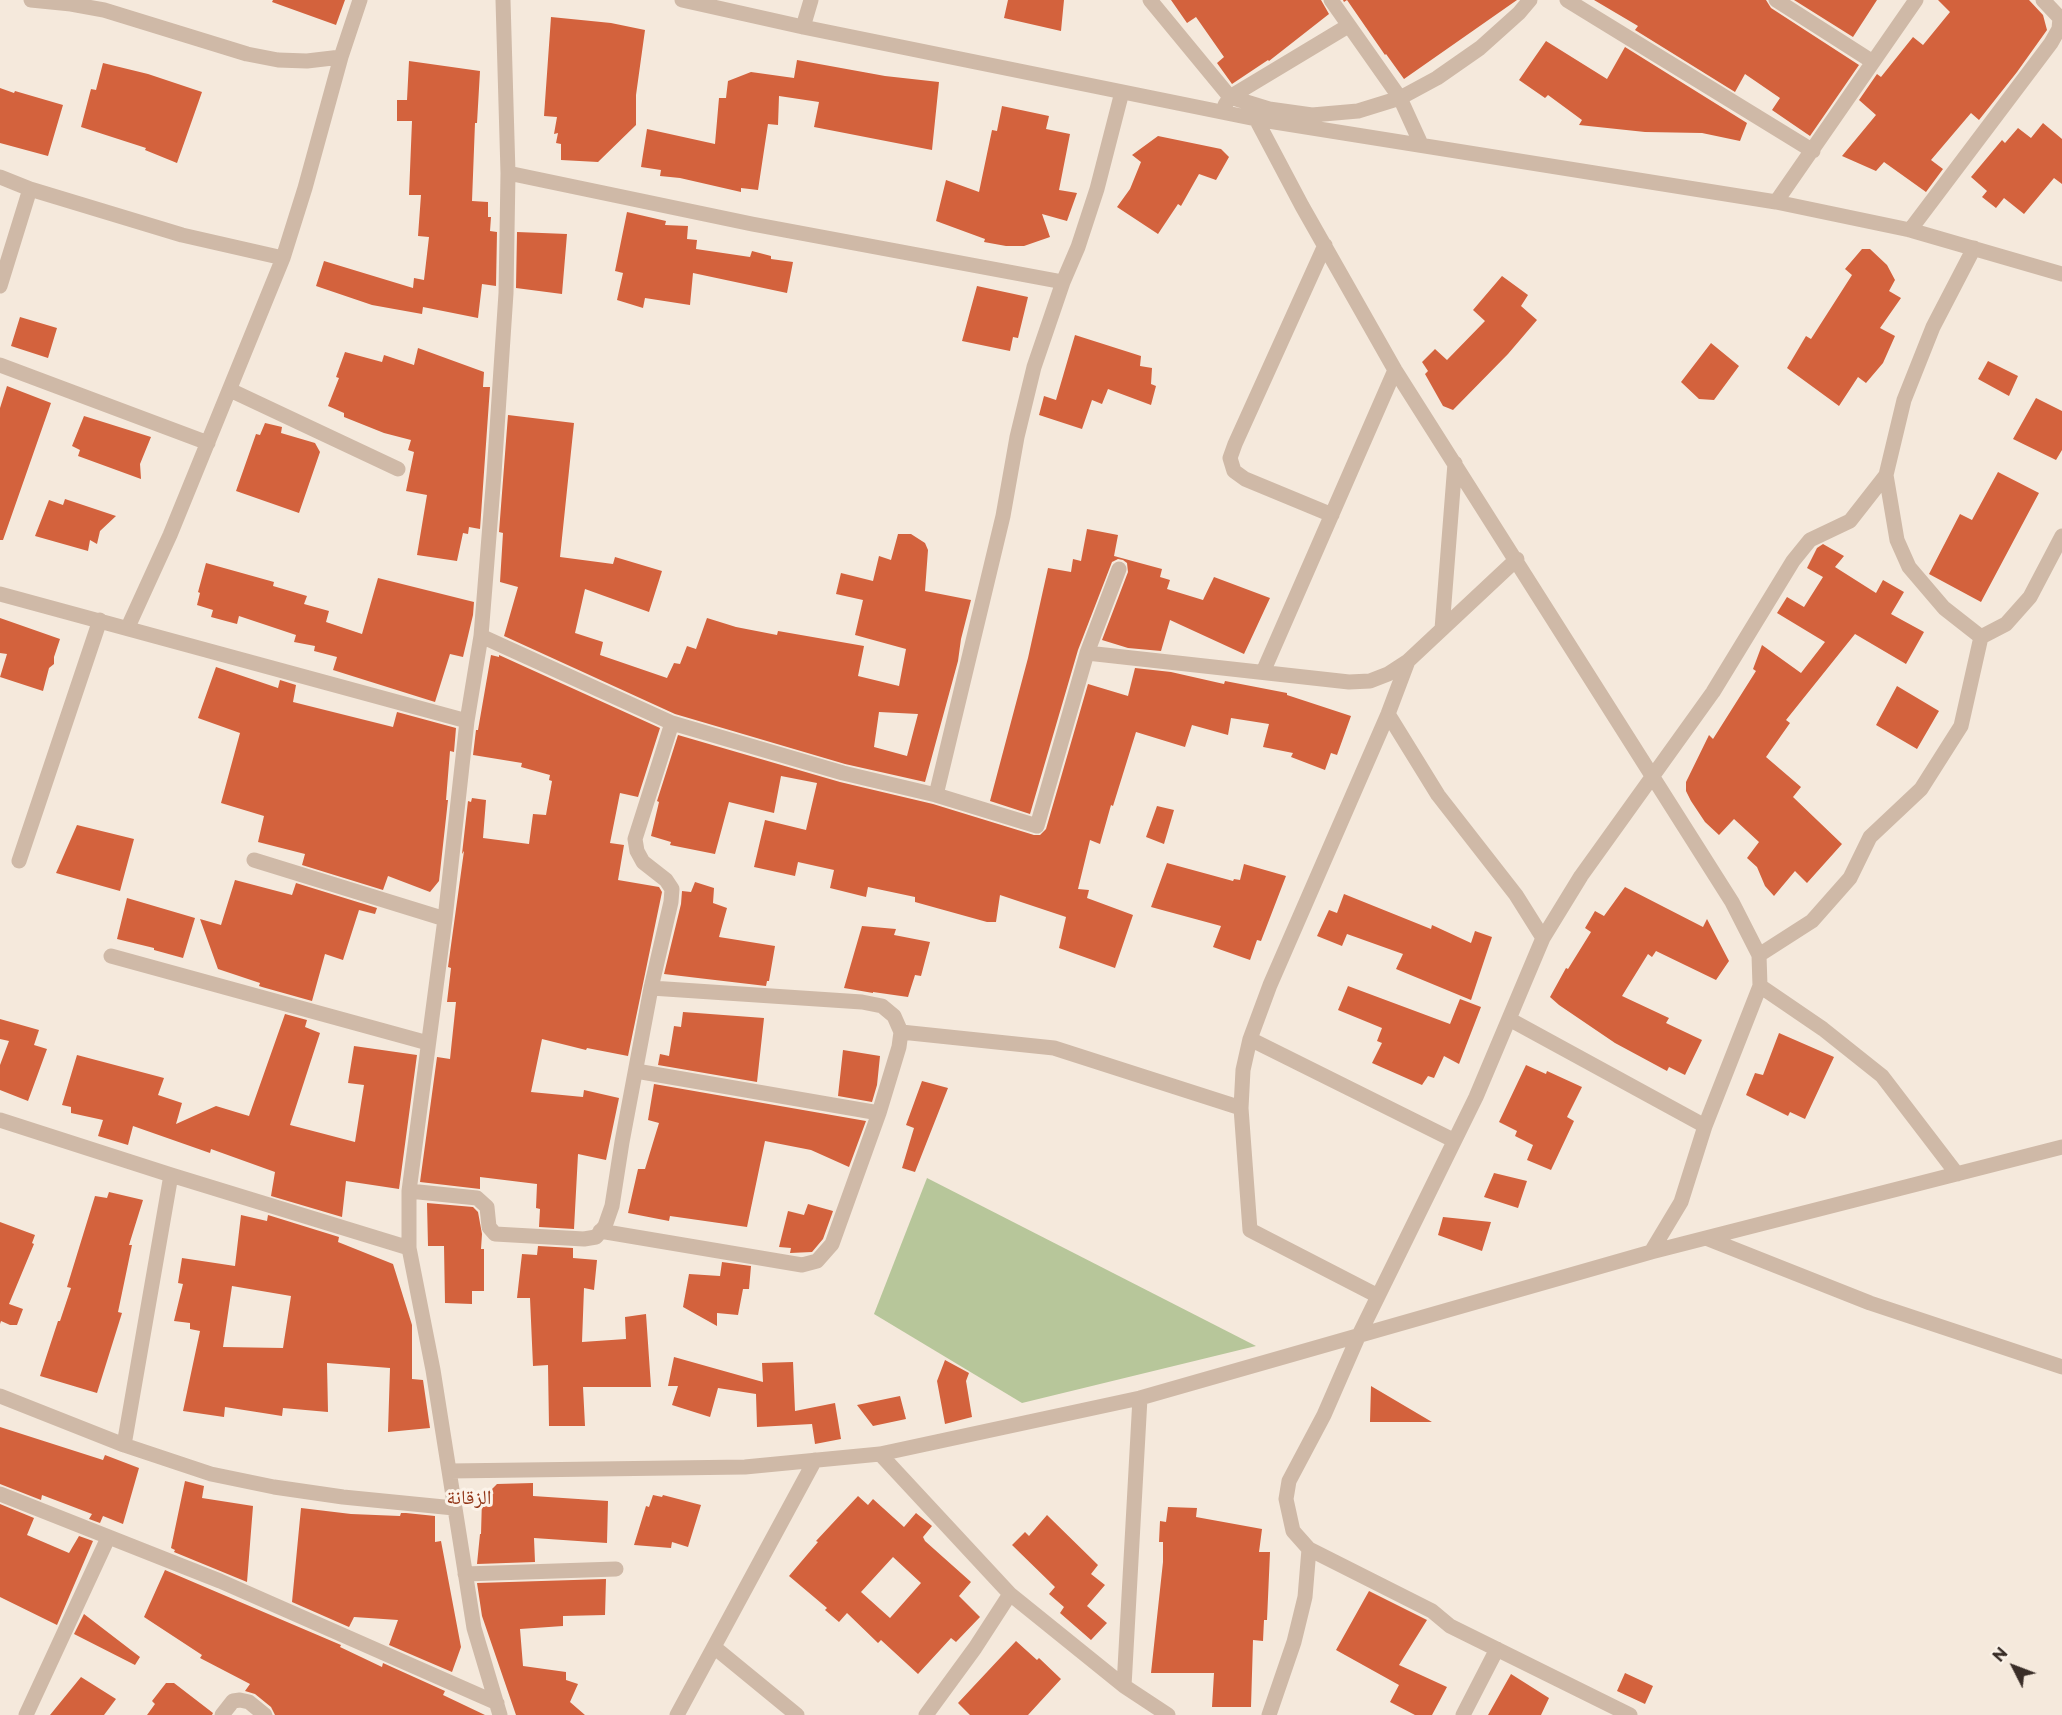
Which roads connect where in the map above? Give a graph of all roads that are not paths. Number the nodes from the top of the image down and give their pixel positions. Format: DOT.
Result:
graph roads {
  1 [pos="31,0"];
  2 [pos="360,0"];
  3 [pos="503,0"];
  4 [pos="682,0"];
  5 [pos="811,0"];
  6 [pos="1331,0"];
  7 [pos="1510,0"];
  8 [pos="1530,0"];
  9 [pos="1567,0"];
  10 [pos="1776,0"];
  11 [pos="1916,0"];
  12 [pos="2043,0"];
  13 [pos="1151,1"];
  14 [pos="1519,13"];
  15 [pos="1348,26"];
  16 [pos="803,27"];
  17 [pos="341,57"];
  18 [pos="1874,62"];
  19 [pos="1122,92"];
  20 [pos="1230,97"];
  21 [pos="1400,98"];
  22 [pos="1221,111"];
  23 [pos="1256,119"];
  24 [pos="1421,144"];
  25 [pos="1813,151"];
  26 [pos="508,173"];
  27 [pos="0,177"];
  28 [pos="30,189"];
  29 [pos="1776,202"];
  30 [pos="1910,230"];
  31 [pos="1325,245"];
  32 [pos="1974,248"];
  33 [pos="283,258"];
  34 [pos="2062,274"];
  35 [pos="1063,282"];
  36 [pos="0,286"];
  37 [pos="0,365"];
  38 [pos="1395,370"];
  39 [pos="230,390"];
  40 [pos="208,443"];
  41 [pos="1455,463"];
  42 [pos="398,469"];
  43 [pos="1886,475"];
  44 [pos="1332,516"];
  45 [pos="2062,536"];
  46 [pos="1516,559"];
  47 [pos="1119,569"];
  48 [pos="0,594"];
  49 [pos="100,620"];
  50 [pos="128,627"];
  51 [pos="1442,629"];
  52 [pos="481,636"];
  53 [pos="1981,637"];
  54 [pos="1087,653"];
  55 [pos="1408,661"];
  56 [pos="1263,672"];
  57 [pos="1388,714"];
  58 [pos="467,722"];
  59 [pos="672,723"];
  60 [pos="1654,777"];
  61 [pos="936,795"];
  62 [pos="254,860"];
  63 [pos="18,861"];
  64 [pos="445,919"];
  65 [pos="1544,938"];
  66 [pos="1759,955"];
  67 [pos="111,956"];
  68 [pos="1760,986"];
  69 [pos="651,988"];
  70 [pos="1509,1020"];
  71 [pos="901,1032"];
  72 [pos="1250,1039"];
  73 [pos="428,1043"];
  74 [pos="636,1071"];
  75 [pos="1241,1108"];
  76 [pos="879,1113"];
  77 [pos="0,1120"];
  78 [pos="1705,1126"];
  79 [pos="1454,1140"];
  80 [pos="2062,1148"];
  81 [pos="1957,1174"];
  82 [pos="171,1175"];
  83 [pos="409,1191"];
  84 [pos="600,1232"];
  85 [pos="1706,1238"];
  86 [pos="409,1248"];
  87 [pos="1651,1252"];
  88 [pos="1378,1296"];
  89 [pos="1358,1336"];
  90 [pos="2062,1367"];
  91 [pos="0,1396"];
  92 [pos="1140,1398"];
  93 [pos="124,1445"];
  94 [pos="880,1454"];
  95 [pos="816,1460"];
  96 [pos="450,1471"];
  97 [pos="0,1494"];
  98 [pos="454,1508"];
  99 [pos="108,1538"];
  100 [pos="1309,1549"];
  101 [pos="616,1569"];
  102 [pos="465,1574"];
  103 [pos="1010,1594"];
  104 [pos="714,1647"];
  105 [pos="1497,1649"];
  106 [pos="1124,1686"];
  107 [pos="499,1709"];
  108 [pos="26,1715"];
  109 [pos="222,1715"];
  110 [pos="265,1715"];
  111 [pos="677,1715"];
  112 [pos="797,1715"];
  113 [pos="926,1715"];
  114 [pos="1168,1715"];
  115 [pos="1269,1715"];
  116 [pos="1463,1715"];
  117 [pos="1630,1715"];
  1 -- 17 [label="street"];
  2 -- 17 [label="street"];
  3 -- 26 [label="street"];
  4 -- 16 [label="street"];
  5 -- 16 [label="street"];
  6 -- 15 [label="street"];
  7 -- 14 [label="street"];
  8 -- 14 [label="street"];
  9 -- 25 [label="street"];
  10 -- 18 [label="street"];
  11 -- 18 [label="street"];
  12 -- 30 [label="street"];
  13 -- 20 [label="street"];
  14 -- 21 [label="street"];
  15 -- 20 [label="street"];
  15 -- 21 [label="street"];
  16 -- 19 [label="street"];
  17 -- 33 [label="street"];
  18 -- 25 [label="street"];
  19 -- 22 [label="street"];
  19 -- 35 [label="street"];
  20 -- 21 [label="street"];
  20 -- 22 [label="street"];
  21 -- 24 [label="street"];
  22 -- 23 [label="street"];
  23 -- 24 [label="street"];
  23 -- 31 [label="street"];
  24 -- 29 [label="street"];
  25 -- 29 [label="street"];
  26 -- 35 [label="street"];
  26 -- 52 [label="street"];
  27 -- 28 [label="street"];
  28 -- 33 [label="street"];
  28 -- 36 [label="street"];
  29 -- 30 [label="street"];
  30 -- 32 [label="street"];
  31 -- 38 [label="street"];
  31 -- 44 [label="street"];
  32 -- 34 [label="street"];
  32 -- 43 [label="street"];
  33 -- 39 [label="street"];
  35 -- 61 [label="street"];
  37 -- 40 [label="street"];
  38 -- 41 [label="street"];
  38 -- 44 [label="street"];
  39 -- 40 [label="street"];
  39 -- 42 [label="street"];
  40 -- 50 [label="street"];
  41 -- 46 [label="street"];
  41 -- 51 [label="street"];
  43 -- 53 [label="street"];
  43 -- 60 [label="street"];
  44 -- 56 [label="street"];
  45 -- 53 [label="street"];
  46 -- 51 [label="street"];
  46 -- 60 [label="street"];
  47 -- 54 [label="street"];
  48 -- 49 [label="street"];
  49 -- 50 [label="street"];
  49 -- 63 [label="street"];
  50 -- 58 [label="street"];
  51 -- 55 [label="street"];
  52 -- 58 [label="street"];
  52 -- 59 [label="street"];
  53 -- 66 [label="street"];
  54 -- 56 [label="street"];
  54 -- 61 [label="street"];
  55 -- 56 [label="street"];
  55 -- 57 [label="street"];
  57 -- 65 [label="street"];
  57 -- 72 [label="street"];
  58 -- 64 [label="street"];
  59 -- 61 [label="street"];
  59 -- 69 [label="street"];
  60 -- 65 [label="street"];
  60 -- 66 [label="street"];
  62 -- 64 [label="street"];
  64 -- 73 [label="street"];
  65 -- 70 [label="street"];
  66 -- 68 [label="street"];
  67 -- 73 [label="street"];
  68 -- 78 [label="street"];
  68 -- 81 [label="street"];
  69 -- 71 [label="street"];
  69 -- 74 [label="street"];
  70 -- 78 [label="street"];
  70 -- 79 [label="street"];
  71 -- 75 [label="street"];
  71 -- 76 [label="street"];
  72 -- 75 [label="street"];
  72 -- 79 [label="street"];
  73 -- 83 [label="street"];
  74 -- 76 [label="street"];
  74 -- 84 [label="street"];
  75 -- 88 [label="street"];
  76 -- 84 [label="street"];
  77 -- 82 [label="street"];
  78 -- 87 [label="street"];
  79 -- 88 [label="street"];
  80 -- 81 [label="street"];
  81 -- 85 [label="street"];
  82 -- 86 [label="street"];
  82 -- 93 [label="street"];
  83 -- 84 [label="street"];
  83 -- 86 [label="street"];
  85 -- 87 [label="street"];
  85 -- 90 [label="street"];
  86 -- 96 [label="street"];
  87 -- 89 [label="street"];
  88 -- 89 [label="street"];
  89 -- 92 [label="street"];
  89 -- 100 [label="street"];
  91 -- 93 [label="street"];
  92 -- 94 [label="street"];
  92 -- 106 [label="street"];
  93 -- 98 [label="street"];
  94 -- 95 [label="street"];
  94 -- 103 [label="street"];
  95 -- 96 [label="street"];
  95 -- 104 [label="street"];
  96 -- 98 [label="street"];
  97 -- 99 [label="street"];
  98 -- 102 [label="street"];
  99 -- 107 [label="street"];
  99 -- 108 [label="street"];
  100 -- 105 [label="street"];
  100 -- 115 [label="street"];
  101 -- 102 [label="street"];
  102 -- 107 [label="street"];
  103 -- 106 [label="street"];
  103 -- 113 [label="street"];
  104 -- 111 [label="street"];
  104 -- 112 [label="street"];
  105 -- 116 [label="street"];
  105 -- 117 [label="street"];
  106 -- 114 [label="street"];
  109 -- 110 [label="street"];
}
